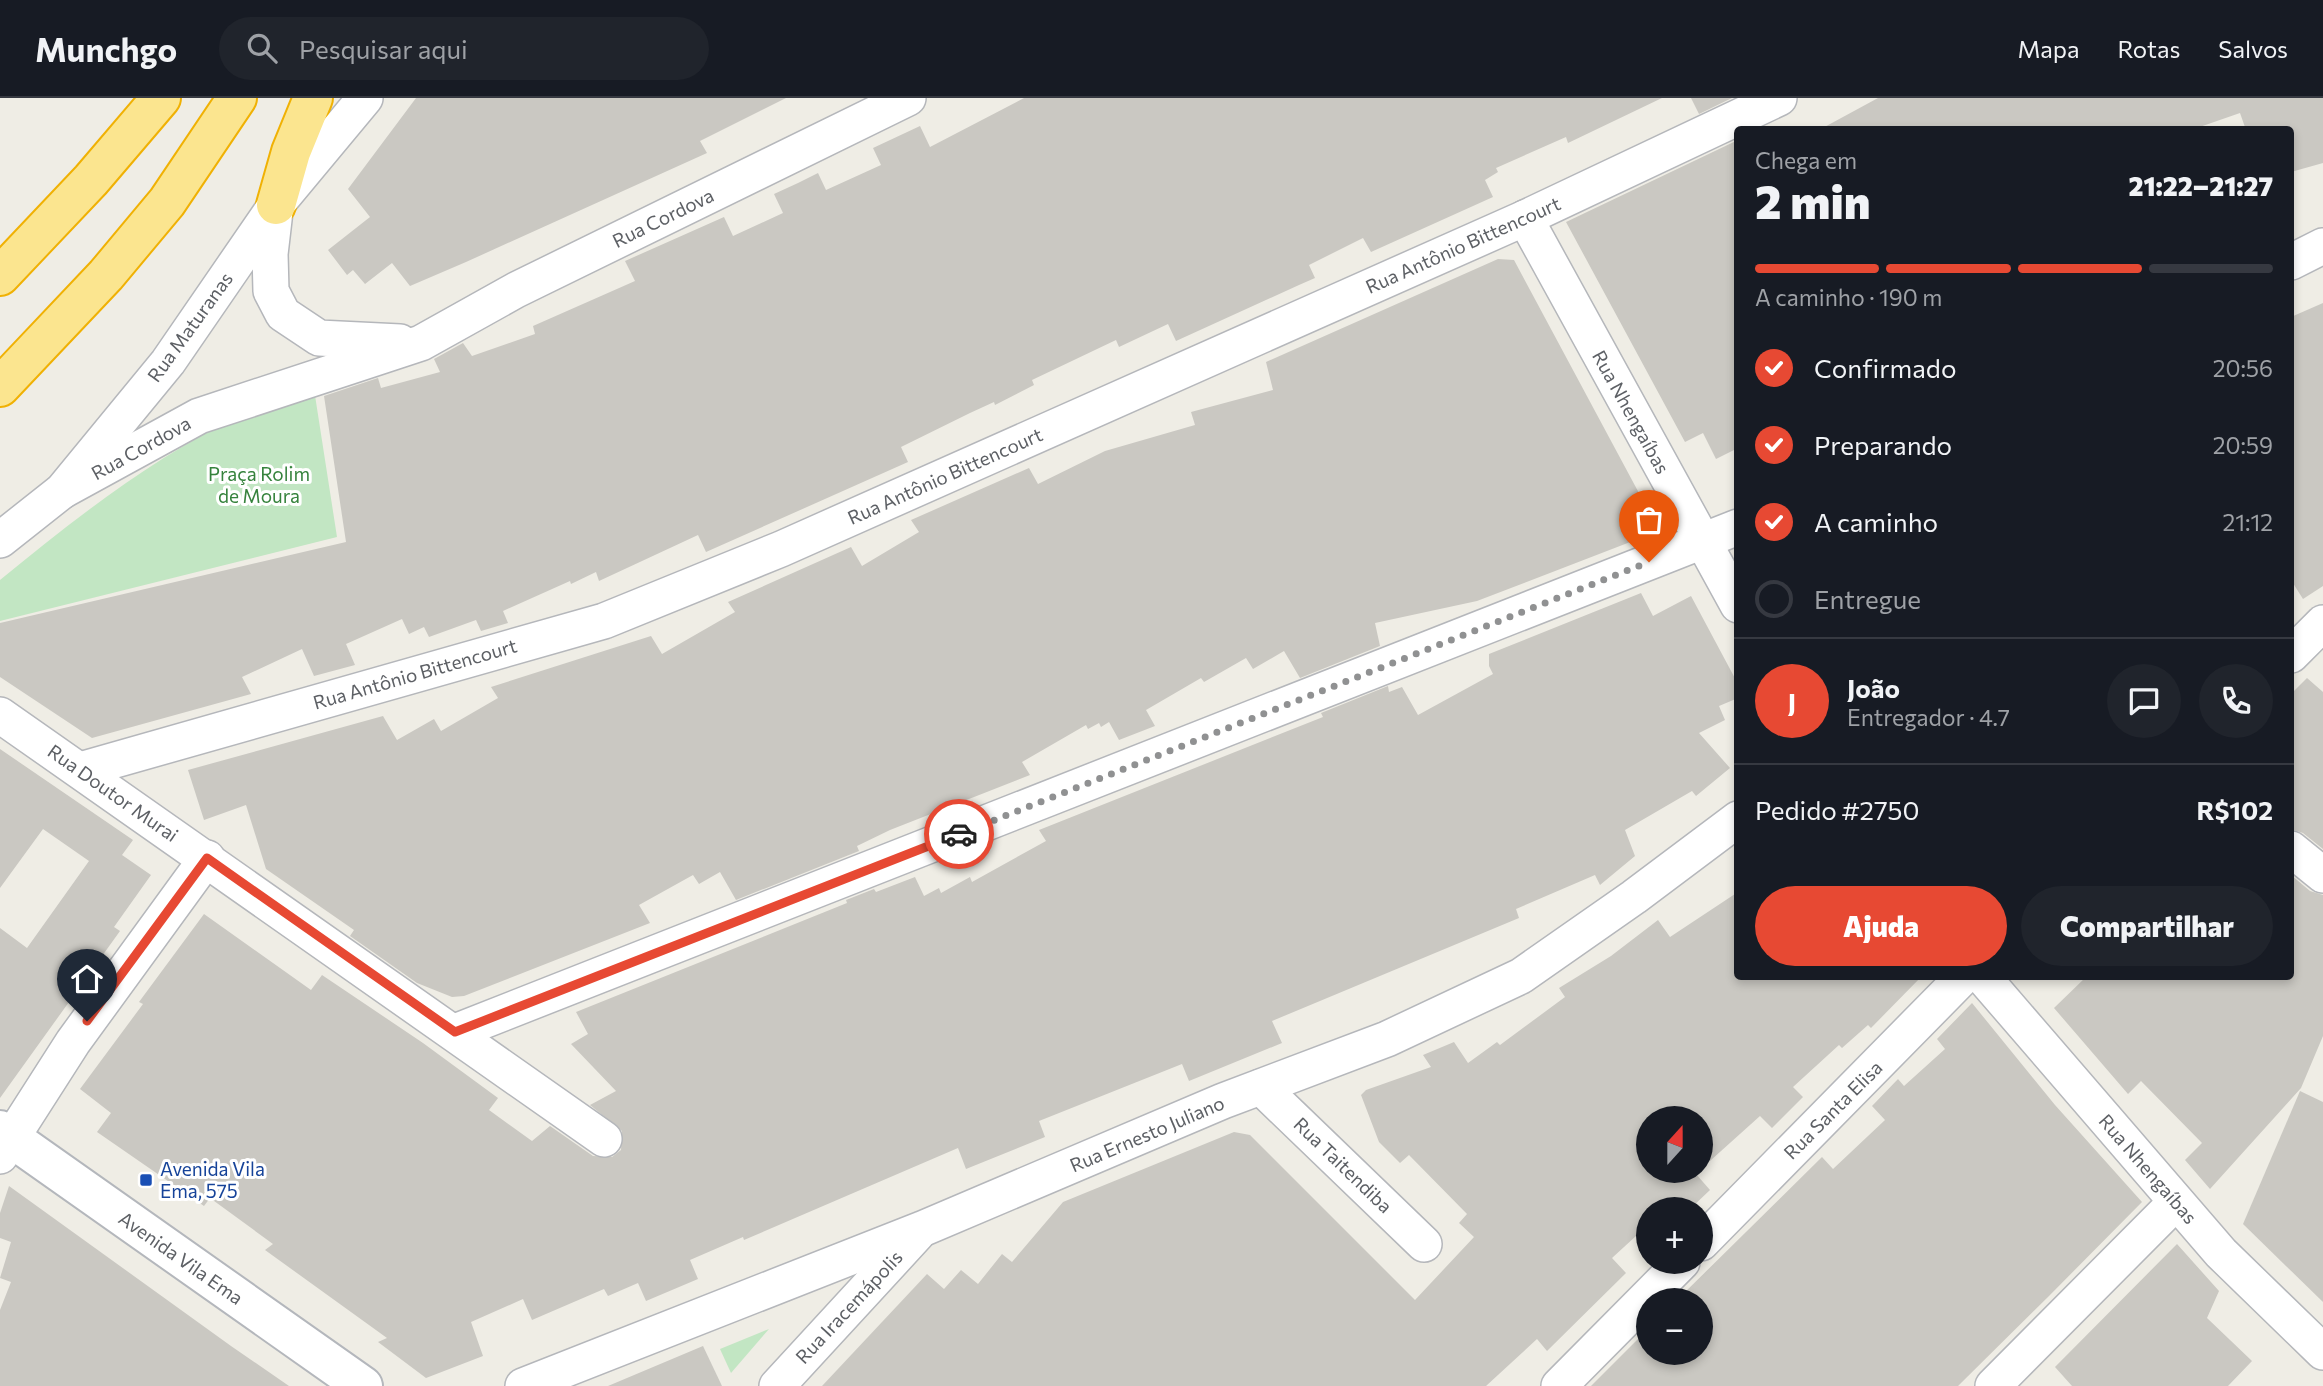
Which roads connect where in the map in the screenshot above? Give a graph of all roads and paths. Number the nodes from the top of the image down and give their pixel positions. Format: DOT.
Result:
graph roads {
  1 [pos="162,98"];
  2 [pos="237,98"];
  3 [pos="313,98"];
  4 [pos="365,98"];
  5 [pos="908,98"];
  6 [pos="1779,98"];
  7 [pos="276,205"];
  8 [pos="1525,218"];
  9 [pos="2323,246"];
  10 [pos="2294,260"];
  11 [pos="0,276"];
  12 [pos="421,343"];
  13 [pos="0,387"];
  14 [pos="62,491"];
  15 [pos="1734,529"];
  16 [pos="0,540"];
  17 [pos="1701,541"];
  18 [pos="1734,598"];
  19 [pos="2323,623"];
  20 [pos="2294,652"];
  21 [pos="0,715"];
  22 [pos="80,770"];
  23 [pos="1734,822"];
  24 [pos="2294,851"];
  25 [pos="207,858"];
  26 [pos="2323,875"];
  27 [pos="1960,980"];
  28 [pos="1985,980"];
  29 [pos="455,1032"];
  30 [pos="1261,1087"];
  31 [pos="604,1139"];
  32 [pos="3,1141"];
  33 [pos="2176,1202"];
  34 [pos="922,1229"];
  35 [pos="1713,1230"];
  36 [pos="1424,1244"];
  37 [pos="1670,1274"];
  38 [pos="2323,1352"];
  39 [pos="353,1383"];
  40 [pos="523,1386"];
  41 [pos="777,1386"];
  42 [pos="1559,1386"];
  43 [pos="1993,1386"];
  1 -- 11 [label="highway"];
  2 -- 13 [label="highway"];
  3 -- 7 [label="highway"];
  4 -- 7 [label="street, Rua Maturanas"];
  5 -- 12 [label="street, Rua Cordova"];
  6 -- 8 [label="street, Rua Antônio Bittencourt"];
  7 -- 12 [label="street"];
  7 -- 14 [label="street, Rua Maturanas"];
  8 -- 17 [label="street, Rua Nhengaíbas"];
  8 -- 22 [label="street, Rua Antônio Bittencourt"];
  9 -- 10 [label="street"];
  12 -- 14 [label="street, Rua Cordova"];
  14 -- 16 [label="street, Rua Maturanas"];
  15 -- 17 [label="street"];
  17 -- 18 [label="street, Rua Nhengaíbas"];
  17 -- 29 [label="street"];
  19 -- 20 [label="street"];
  21 -- 22 [label="street, Rua Doutor Murai"];
  22 -- 25 [label="street, Rua Doutor Murai"];
  23 -- 30 [label="street, Rua Ernesto Juliano"];
  24 -- 26 [label="street"];
  25 -- 29 [label="street, Rua Doutor Murai"];
  25 -- 32 [label="street"];
  27 -- 35 [label="street, Rua Santa Elisa"];
  28 -- 33 [label="street, Rua Nhengaíbas"];
  29 -- 31 [label="street, Rua Doutor Murai"];
  30 -- 34 [label="street, Rua Ernesto Juliano"];
  30 -- 36 [label="street, Rua Taitendiba"];
  32 -- 39 [label="main road, Avenida Vila Ema"];
  33 -- 38 [label="street, Rua Nhengaíbas"];
  33 -- 43 [label="street"];
  34 -- 40 [label="street, Rua Ernesto Juliano"];
  34 -- 41 [label="street, Rua Iracemápolis"];
  37 -- 42 [label="street"];
}
